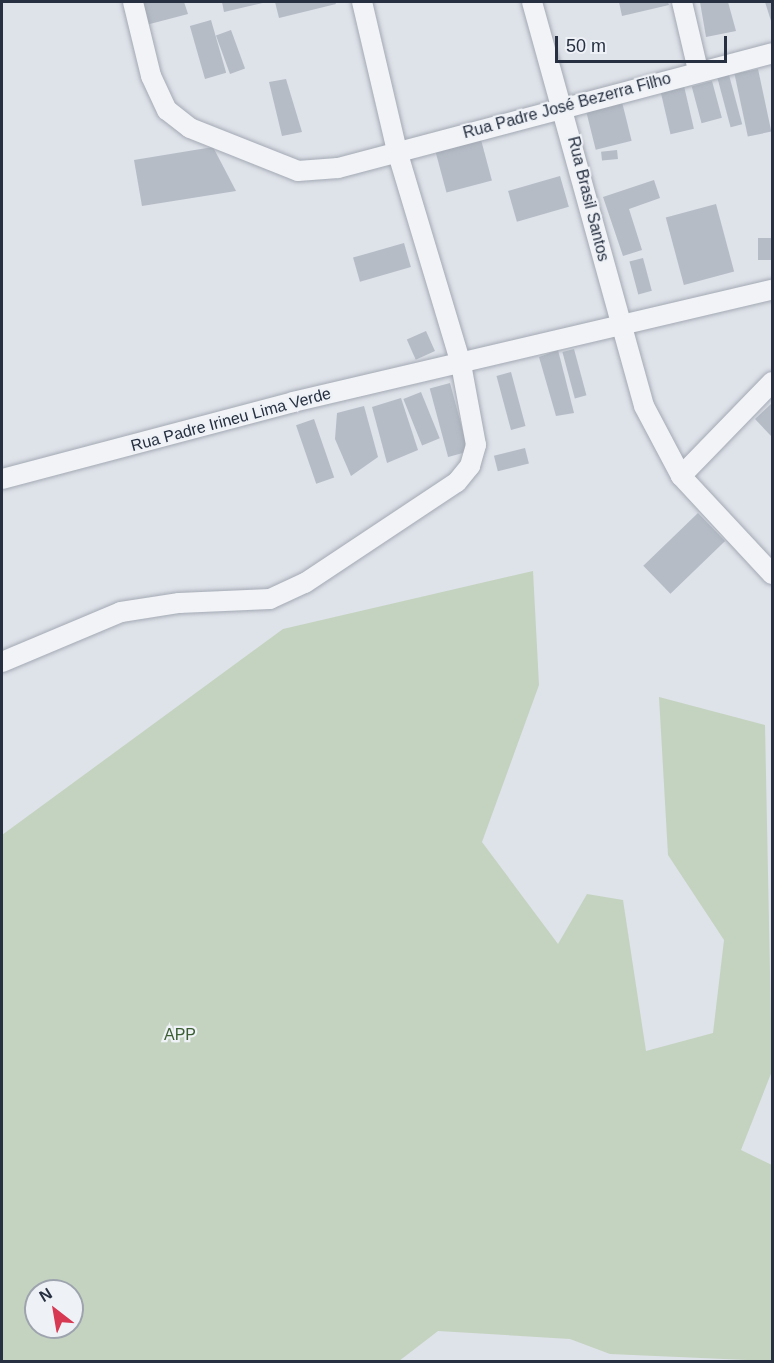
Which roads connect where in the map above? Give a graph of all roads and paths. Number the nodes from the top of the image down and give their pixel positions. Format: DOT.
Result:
graph roads {
  1 [pos="133,2"];
  2 [pos="362,2"];
  3 [pos="532,2"];
  4 [pos="682,2"];
  5 [pos="772,53"];
  6 [pos="698,70"];
  7 [pos="564,108"];
  8 [pos="397,151"];
  9 [pos="772,290"];
  10 [pos="621,328"];
  11 [pos="462,364"];
  12 [pos="772,382"];
  13 [pos="681,476"];
  14 [pos="2,479"];
  15 [pos="772,574"];
  16 [pos="2,662"];
  1 -- 8 [label="street, Rua Padre José Bezerra Filho"];
  2 -- 8 [label="street"];
  3 -- 7 [label="street, Rua Brasil Santos"];
  4 -- 6 [label="street"];
  5 -- 6 [label="street, Rua Padre José Bezerra Filho"];
  6 -- 7 [label="street, Rua Padre José Bezerra Filho"];
  7 -- 8 [label="street, Rua Padre José Bezerra Filho"];
  7 -- 10 [label="street, Rua Brasil Santos"];
  8 -- 11 [label="street"];
  9 -- 10 [label="street, Rua Padre Irineu Lima Verde"];
  10 -- 11 [label="street, Rua Padre Irineu Lima Verde"];
  10 -- 13 [label="street, Rua Brasil Santos"];
  11 -- 14 [label="street, Rua Padre Irineu Lima Verde"];
  11 -- 16 [label="street"];
  12 -- 13 [label="street"];
  13 -- 15 [label="street, Rua Brasil Santos"];
}
